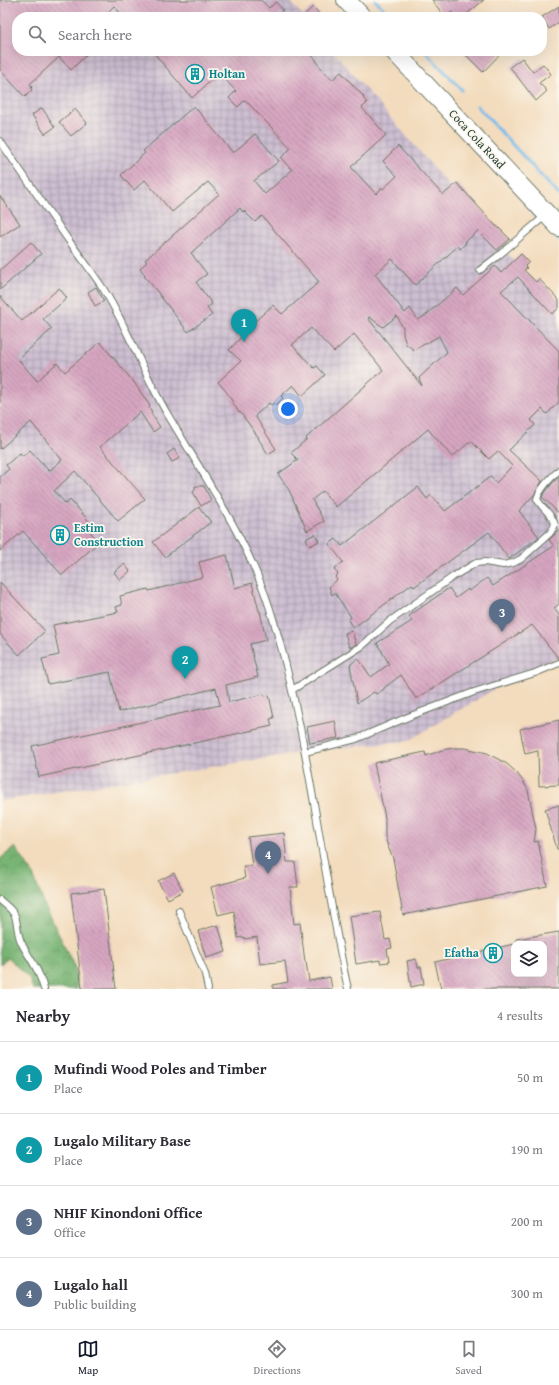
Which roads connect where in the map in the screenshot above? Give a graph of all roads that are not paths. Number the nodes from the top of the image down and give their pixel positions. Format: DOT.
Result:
graph roads {
  1 [pos="346,0"];
  2 [pos="357,12"];
  3 [pos="399,56"];
  4 [pos="0,141"];
  5 [pos="553,221"];
  6 [pos="480,270"];
  7 [pos="559,470"];
  8 [pos="559,662"];
  9 [pos="292,690"];
  10 [pos="305,752"];
  11 [pos="0,900"];
  12 [pos="179,911"];
  13 [pos="44,989"];
  14 [pos="208,989"];
  15 [pos="348,989"];
  1 -- 2 [label="main road"];
  3 -- 5 [label="main road, Coca Cola Road"];
  4 -- 9 [label="lane"];
  5 -- 6 [label="lane"];
  7 -- 9 [label="lane"];
  8 -- 10 [label="lane"];
  9 -- 10 [label="lane"];
  10 -- 15 [label="lane"];
  11 -- 13 [label="lane"];
  12 -- 14 [label="lane"];
}
